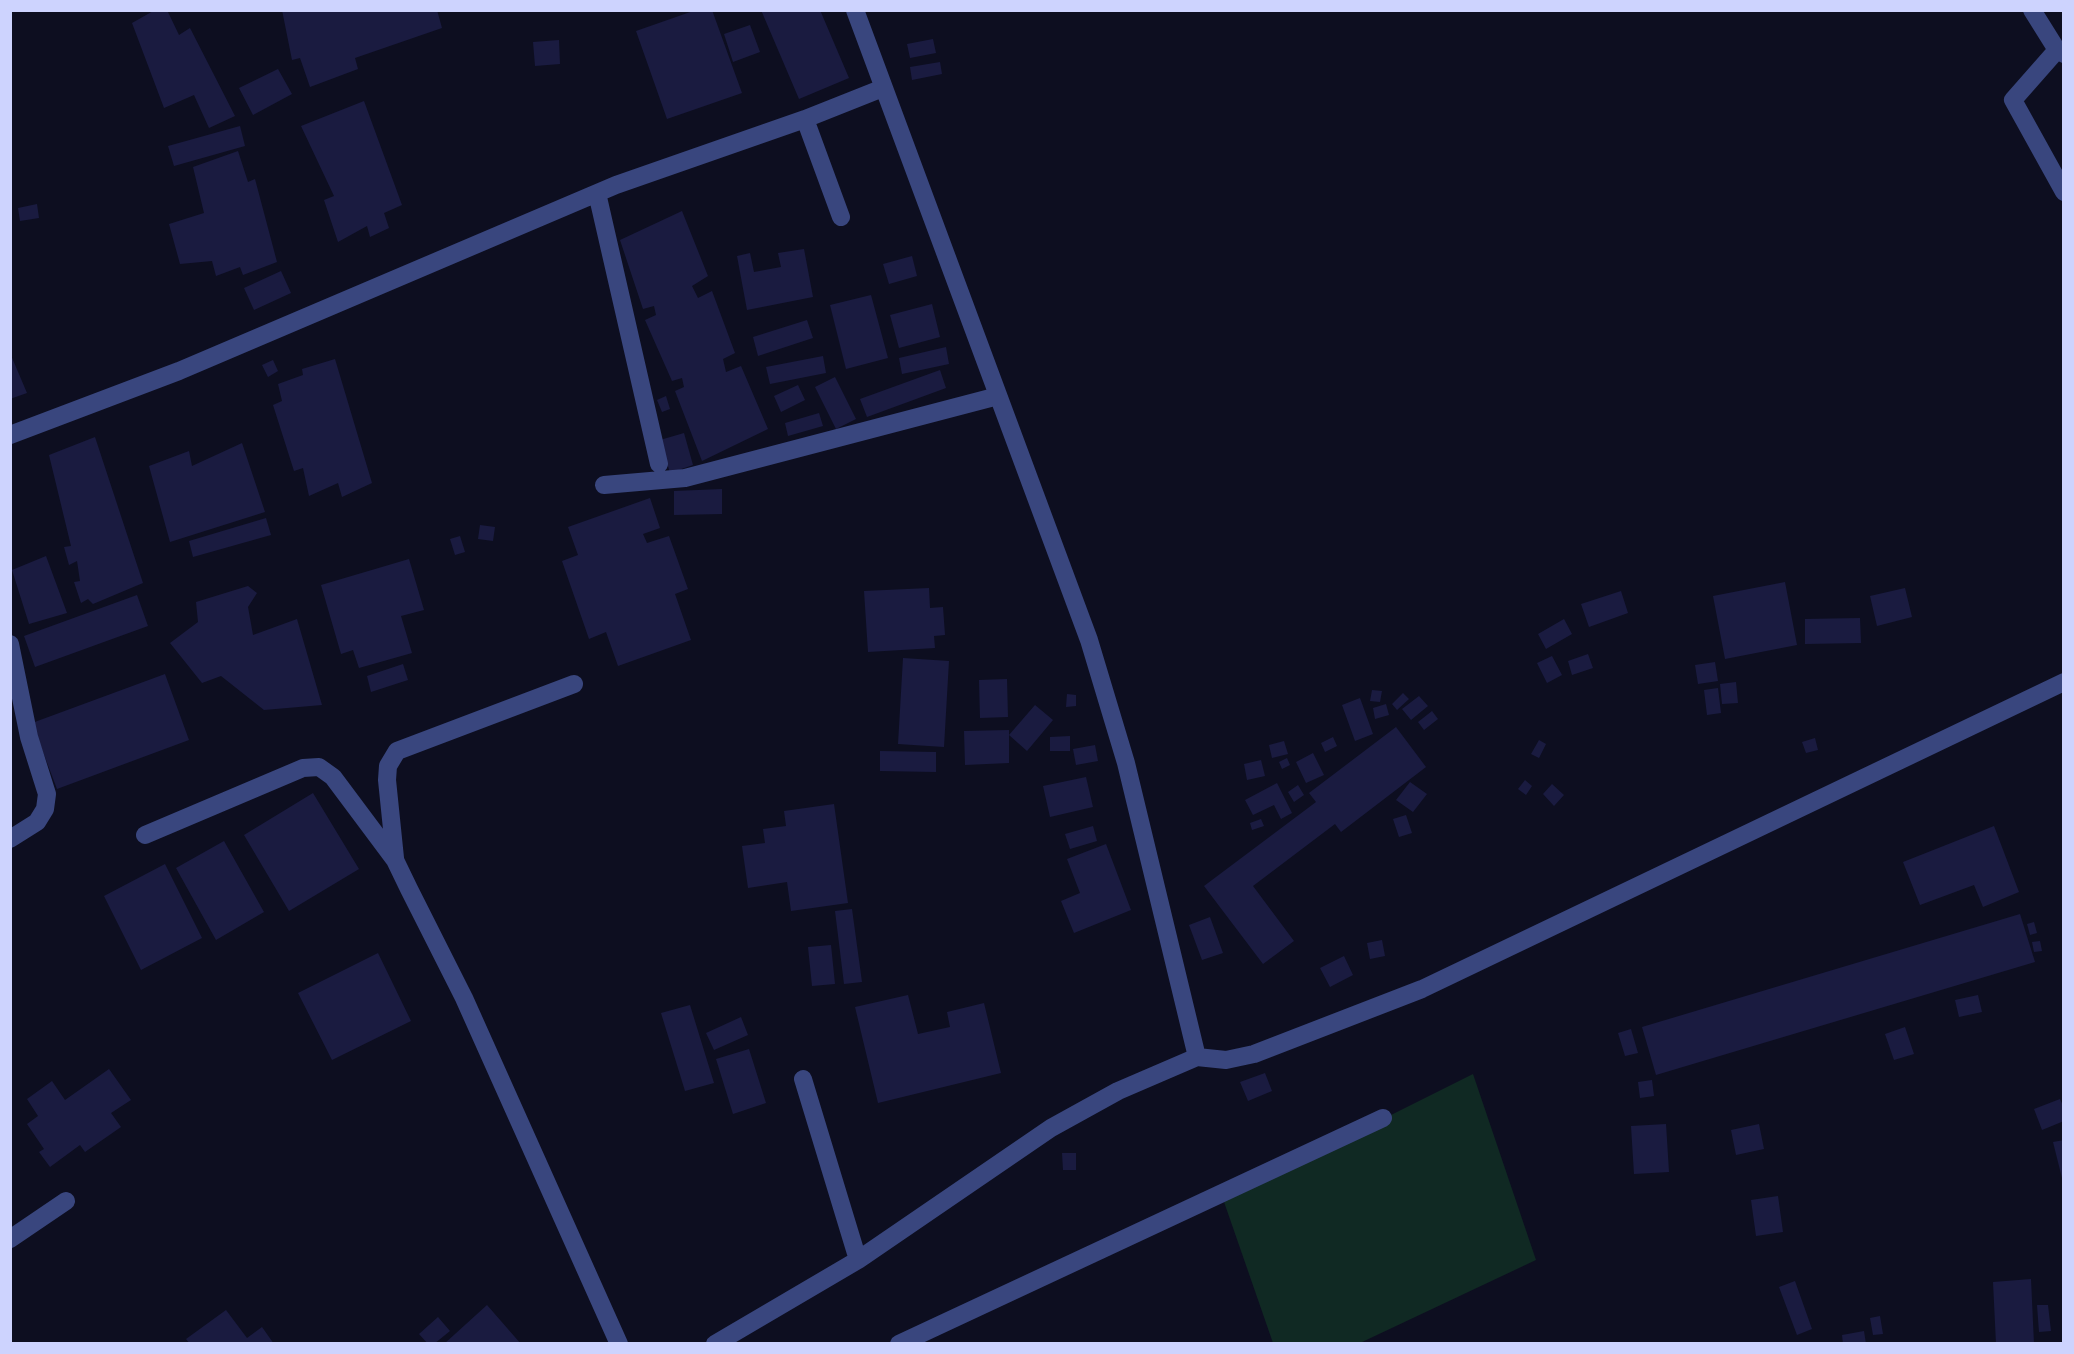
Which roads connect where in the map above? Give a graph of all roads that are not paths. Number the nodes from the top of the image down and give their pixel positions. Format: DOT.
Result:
graph roads {
  1 [pos="855,10"];
  2 [pos="2032,10"];
  3 [pos="2060,52"];
  4 [pos="883,88"];
  5 [pos="805,118"];
  6 [pos="2064,192"];
  7 [pos="597,193"];
  8 [pos="841,218"];
  9 [pos="998,396"];
  10 [pos="10,435"];
  11 [pos="659,464"];
  12 [pos="604,485"];
  13 [pos="10,644"];
  14 [pos="2064,682"];
  15 [pos="574,684"];
  16 [pos="145,835"];
  17 [pos="10,839"];
  18 [pos="395,860"];
  19 [pos="1197,1057"];
  20 [pos="803,1079"];
  21 [pos="1383,1118"];
  22 [pos="66,1201"];
  23 [pos="10,1239"];
  24 [pos="858,1260"];
  25 [pos="619,1344"];
  26 [pos="716,1344"];
  27 [pos="899,1344"];
  1 -- 4 [label="street"];
  2 -- 3 [label="street"];
  3 -- 6 [label="street"];
  4 -- 5 [label="street"];
  4 -- 9 [label="street"];
  5 -- 7 [label="street"];
  5 -- 8 [label="street"];
  7 -- 10 [label="street"];
  7 -- 11 [label="street"];
  9 -- 12 [label="street"];
  9 -- 19 [label="street"];
  13 -- 17 [label="street"];
  14 -- 19 [label="street"];
  15 -- 18 [label="street"];
  16 -- 18 [label="street"];
  18 -- 25 [label="street"];
  19 -- 24 [label="street"];
  20 -- 24 [label="street"];
  21 -- 27 [label="street"];
  22 -- 23 [label="street"];
  24 -- 26 [label="street"];
}
